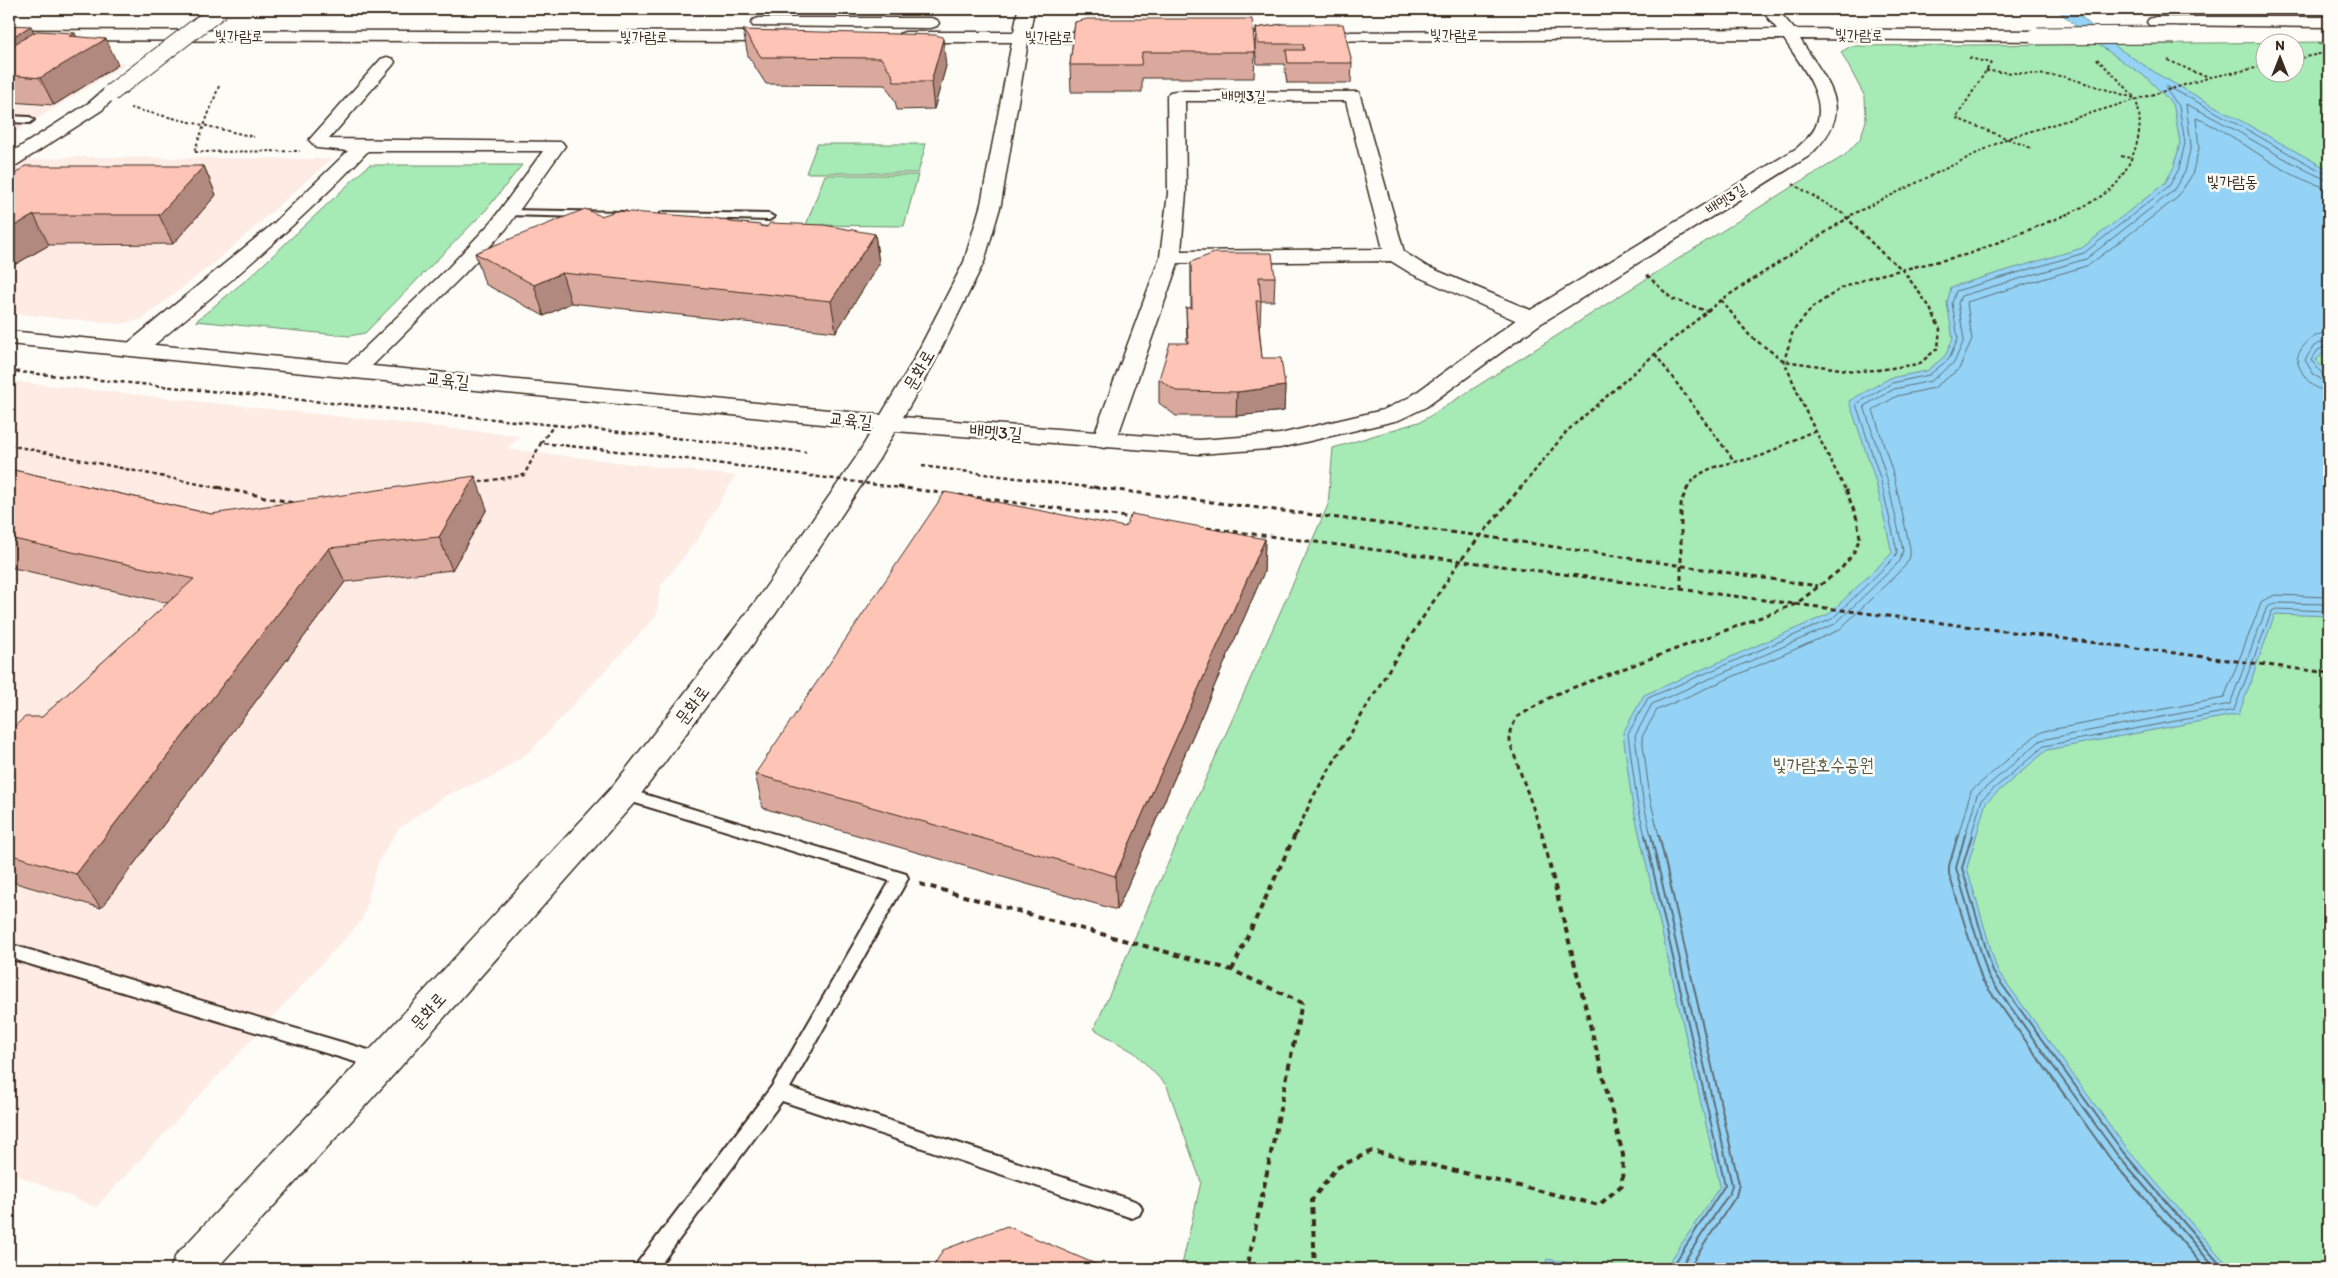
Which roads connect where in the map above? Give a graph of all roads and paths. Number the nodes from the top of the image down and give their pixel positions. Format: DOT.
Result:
graph roads {
  1 [pos="220,9"];
  2 [pos="1769,9"];
  3 [pos="9,20"];
  4 [pos="2329,22"];
  5 [pos="1024,23"];
  6 [pos="1784,28"];
  7 [pos="1202,29"];
  8 [pos="2032,29"];
  9 [pos="1117,30"];
  10 [pos="2329,34"];
  11 [pos="9,35"];
  12 [pos="2329,52"];
  13 [pos="1963,56"];
  14 [pos="2090,56"];
  15 [pos="2306,58"];
  16 [pos="387,62"];
  17 [pos="2256,68"];
  18 [pos="1986,71"];
  19 [pos="219,86"];
  20 [pos="108,96"];
  21 [pos="2136,99"];
  22 [pos="9,119"];
  23 [pos="30,120"];
  24 [pos="204,125"];
  25 [pos="254,137"];
  26 [pos="2008,138"];
  27 [pos="362,146"];
  28 [pos="2031,148"];
  29 [pos="300,151"];
  30 [pos="2121,156"];
  31 [pos="2130,158"];
  32 [pos="9,162"];
  33 [pos="1788,181"];
  34 [pos="508,214"];
  35 [pos="634,215"];
  36 [pos="653,215"];
  37 [pos="770,216"];
  38 [pos="1848,217"];
  39 [pos="1395,255"];
  40 [pos="1170,257"];
  41 [pos="1902,269"];
  42 [pos="1643,272"];
  43 [pos="1721,300"];
  44 [pos="1708,311"];
  45 [pos="1532,319"];
  46 [pos="9,337"];
  47 [pos="135,349"];
  48 [pos="1655,354"];
  49 [pos="1784,361"];
  50 [pos="9,371"];
  51 [pos="354,371"];
  52 [pos="888,423"];
  53 [pos="554,425"];
  54 [pos="1815,431"];
  55 [pos="1104,441"];
  56 [pos="541,443"];
  57 [pos="9,445"];
  58 [pos="806,452"];
  59 [pos="1735,462"];
  60 [pos="922,466"];
  61 [pos="469,484"];
  62 [pos="299,504"];
  63 [pos="1138,519"];
  64 [pos="1206,528"];
  65 [pos="1481,536"];
  66 [pos="1460,562"];
  67 [pos="1680,567"];
  68 [pos="1819,586"];
  69 [pos="1680,589"];
  70 [pos="1796,604"];
  71 [pos="2329,673"];
  72 [pos="624,794"];
  73 [pos="900,878"];
  74 [pos="9,951"];
  75 [pos="1232,970"];
  76 [pos="382,1062"];
  77 [pos="778,1092"];
  78 [pos="1132,1209"];
  79 [pos="190,1269"];
  80 [pos="645,1269"];
  81 [pos="1247,1269"];
  82 [pos="1315,1269"];
  1 -- 20 [label="street, bridge"];
  2 -- 6 [label="street, 배멧3길"];
  3 -- 5 [label="street, 빛가람로"];
  4 -- 8 [label="street, 빛가람로"];
  5 -- 9 [label="street, 빛가람로"];
  5 -- 11 [label="street, 빛가람로"];
  5 -- 52 [label="street, 문화로"];
  6 -- 7 [label="street, 빛가람로"];
  6 -- 8 [label="street, 빛가람로"];
  6 -- 45 [label="street, 배멧3길"];
  8 -- 10 [label="street, 빛가람로, bridge"];
  12 -- 15 [label="path"];
  13 -- 18 [label="path"];
  14 -- 21 [label="path"];
  16 -- 27 [label="street"];
  17 -- 21 [label="path"];
  18 -- 21 [label="path"];
  18 -- 26 [label="path"];
  19 -- 24 [label="path"];
  20 -- 24 [label="path"];
  20 -- 32 [label="street"];
  21 -- 26 [label="path"];
  21 -- 31 [label="path"];
  22 -- 23 [label="lane"];
  24 -- 25 [label="path"];
  24 -- 29 [label="path"];
  26 -- 28 [label="path"];
  26 -- 38 [label="path"];
  27 -- 34 [label="street"];
  27 -- 47 [label="street"];
  30 -- 31 [label="path"];
  31 -- 41 [label="path"];
  33 -- 38 [label="path"];
  34 -- 35 [label="lane"];
  34 -- 51 [label="street"];
  36 -- 37 [label="lane"];
  38 -- 41 [label="path"];
  38 -- 43 [label="path"];
  39 -- 40 [label="street"];
  39 -- 40 [label="street, 배멧3길"];
  39 -- 45 [label="street"];
  40 -- 55 [label="street, 배멧3길"];
  41 -- 49 [label="path"];
  41 -- 49 [label="path"];
  42 -- 44 [label="path"];
  43 -- 44 [label="path"];
  43 -- 49 [label="path"];
  44 -- 48 [label="path"];
  45 -- 55 [label="street, 배멧3길"];
  46 -- 47 [label="street, 교육길"];
  47 -- 51 [label="street, 교육길"];
  48 -- 59 [label="path"];
  48 -- 65 [label="path"];
  49 -- 54 [label="path"];
  50 -- 53 [label="path"];
  51 -- 52 [label="street, 교육길"];
  52 -- 55 [label="street, 배멧3길"];
  52 -- 72 [label="street, 문화로"];
  53 -- 56 [label="path"];
  53 -- 58 [label="path"];
  54 -- 59 [label="path"];
  54 -- 68 [label="path"];
  56 -- 61 [label="path"];
  56 -- 63 [label="path, bridge"];
  57 -- 62 [label="path"];
  59 -- 67 [label="path"];
  60 -- 65 [label="path"];
  64 -- 66 [label="path"];
  65 -- 66 [label="path"];
  65 -- 67 [label="path"];
  66 -- 69 [label="path"];
  66 -- 75 [label="path"];
  67 -- 68 [label="path"];
  67 -- 69 [label="path"];
  68 -- 70 [label="path"];
  69 -- 70 [label="path"];
  70 -- 71 [label="path"];
  70 -- 82 [label="path"];
  72 -- 73 [label="lane"];
  72 -- 76 [label="street, 문화로"];
  73 -- 75 [label="path"];
  73 -- 77 [label="lane"];
  74 -- 76 [label="lane"];
  75 -- 81 [label="path"];
  76 -- 79 [label="street, 문화로"];
  77 -- 78 [label="lane"];
  77 -- 80 [label="lane"];
}
